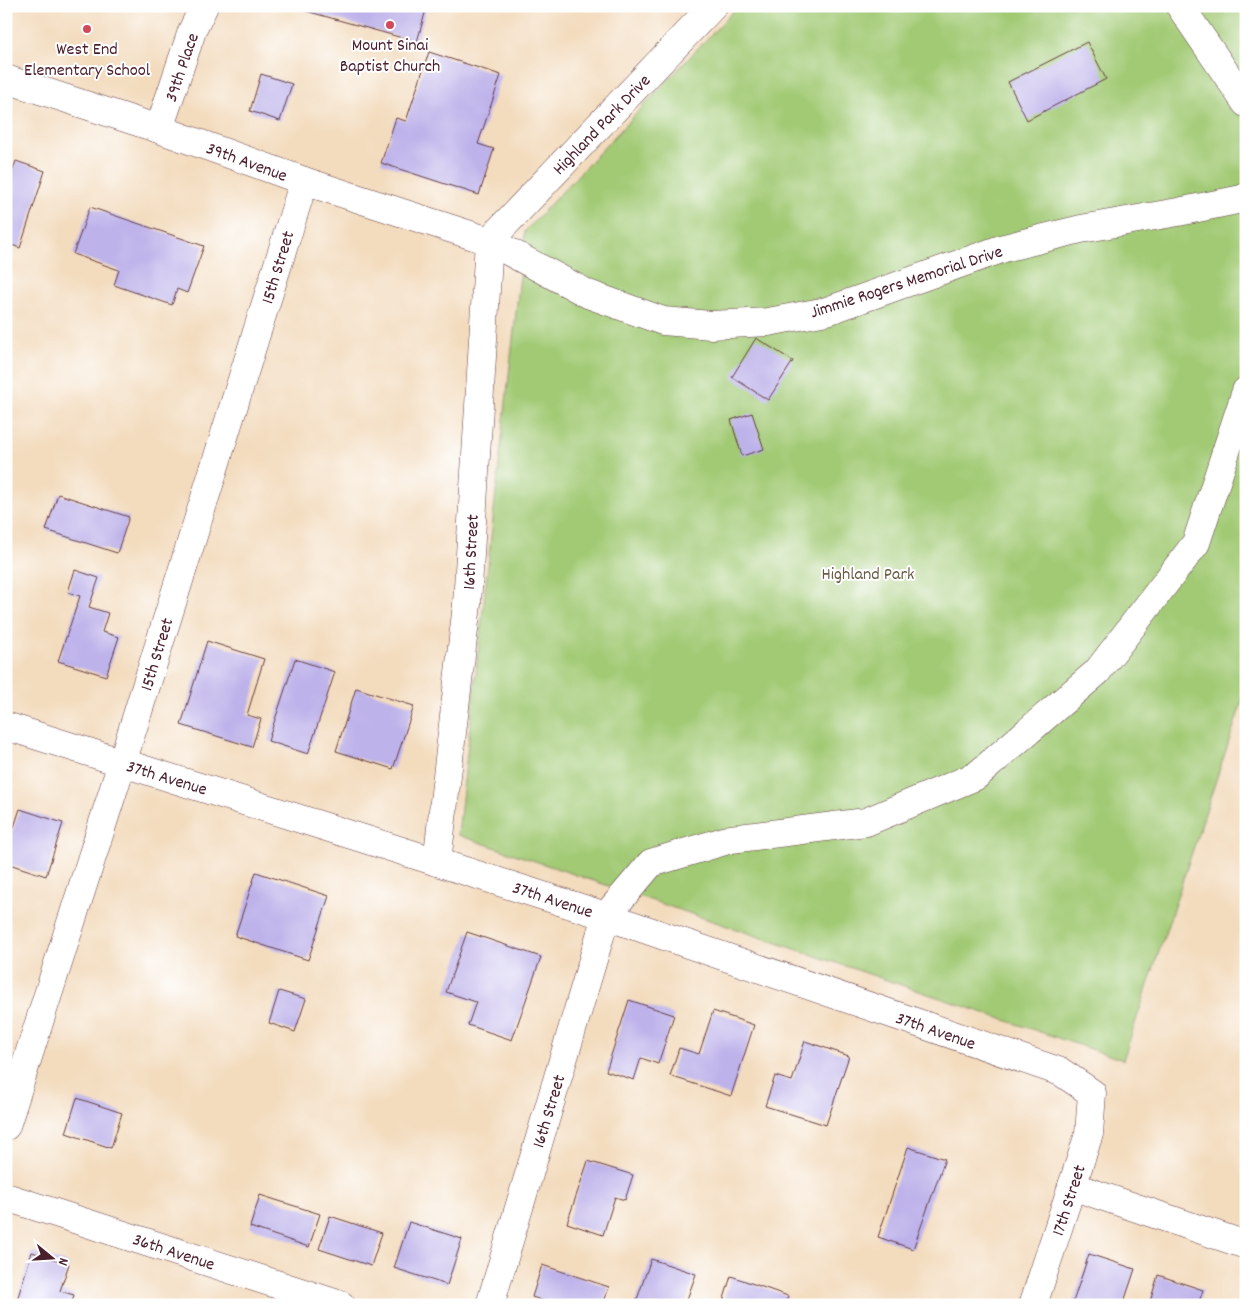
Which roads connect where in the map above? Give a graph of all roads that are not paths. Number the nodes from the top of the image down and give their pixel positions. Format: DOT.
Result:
graph roads {
  1 [pos="204,6"];
  2 [pos="713,6"];
  3 [pos="1180,6"];
  4 [pos="6,79"];
  5 [pos="1246,103"];
  6 [pos="159,129"];
  7 [pos="304,181"];
  8 [pos="1246,197"];
  9 [pos="489,241"];
  10 [pos="1246,391"];
  11 [pos="6,726"];
  12 [pos="122,763"];
  13 [pos="437,862"];
  14 [pos="606,916"];
  15 [pos="1092,1092"];
  16 [pos="6,1126"];
  17 [pos="1072,1186"];
  18 [pos="6,1197"];
  19 [pos="1246,1245"];
  20 [pos="342,1305"];
  21 [pos="490,1305"];
  22 [pos="1034,1305"];
  1 -- 6 [label="street, 39th Place"];
  2 -- 9 [label="street, Highland Park Drive"];
  3 -- 5 [label="street"];
  4 -- 6 [label="street, 39th Avenue"];
  6 -- 7 [label="street, 39th Avenue"];
  7 -- 9 [label="street, 39th Avenue"];
  7 -- 12 [label="street, 15th Street"];
  8 -- 9 [label="street, Jimmie Rogers Memorial Drive"];
  9 -- 13 [label="street, 16th Street"];
  10 -- 14 [label="street"];
  11 -- 12 [label="street, 37th Avenue"];
  12 -- 13 [label="street, 37th Avenue"];
  12 -- 16 [label="street, 15th Street"];
  13 -- 14 [label="street, 37th Avenue"];
  14 -- 15 [label="street, 37th Avenue"];
  14 -- 21 [label="street, 16th Street"];
  15 -- 17 [label="street, 17th Street"];
  17 -- 19 [label="street"];
  17 -- 22 [label="street, 17th Street"];
  18 -- 20 [label="street, 36th Avenue"];
}
